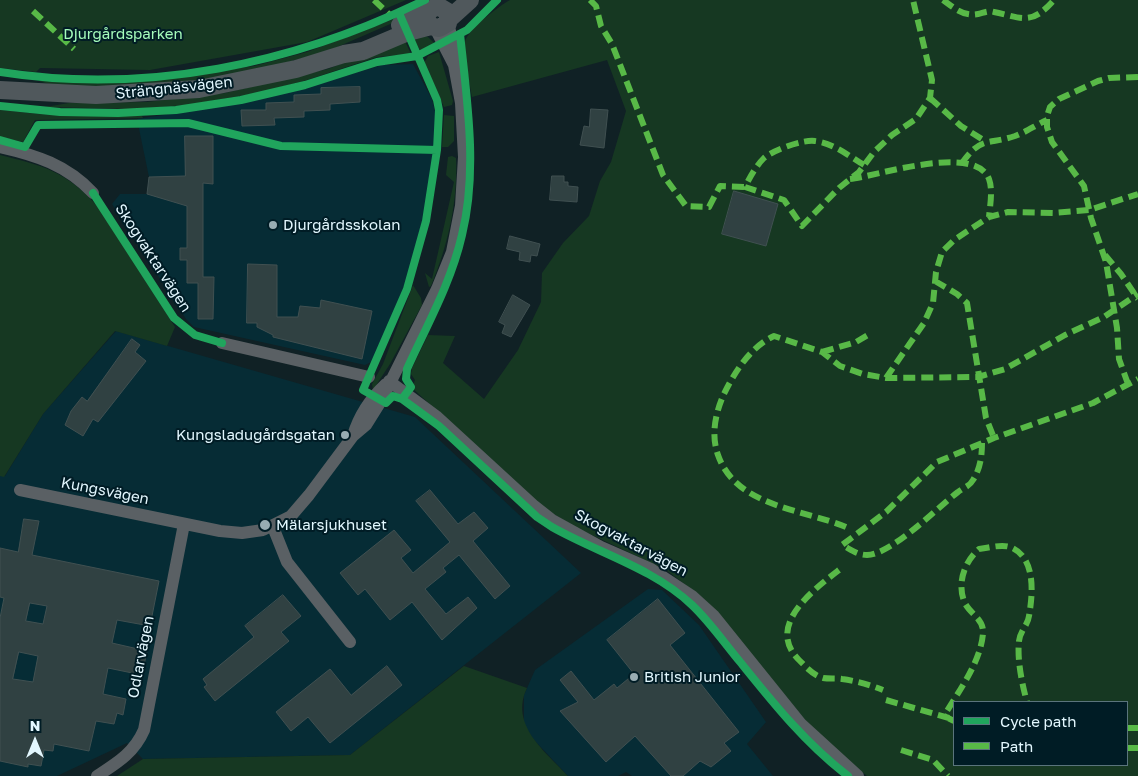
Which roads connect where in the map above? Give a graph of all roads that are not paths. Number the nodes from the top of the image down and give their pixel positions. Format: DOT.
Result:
graph roads {
  1 [pos="470,0"];
  2 [pos="441,16"];
  3 [pos="0,90"];
  4 [pos="0,147"];
  5 [pos="93,193"];
  6 [pos="222,343"];
  7 [pos="369,376"];
  8 [pos="389,381"];
  9 [pos="20,490"];
  10 [pos="184,524"];
  11 [pos="273,527"];
  12 [pos="350,642"];
  13 [pos="97,776"];
  14 [pos="858,776"];
  1 -- 2 [label="main road, Strängnäsvägen"];
  2 -- 3 [label="main road, Strängnäsvägen"];
  2 -- 8 [label="street"];
  4 -- 5 [label="street"];
  6 -- 7 [label="street"];
  8 -- 11 [label="street"];
  8 -- 14 [label="street, Skogvaktarvägen"];
  9 -- 10 [label="street, Kungsvägen"];
  10 -- 11 [label="street"];
  10 -- 13 [label="street, Odlarvägen"];
  11 -- 12 [label="street"];
}
